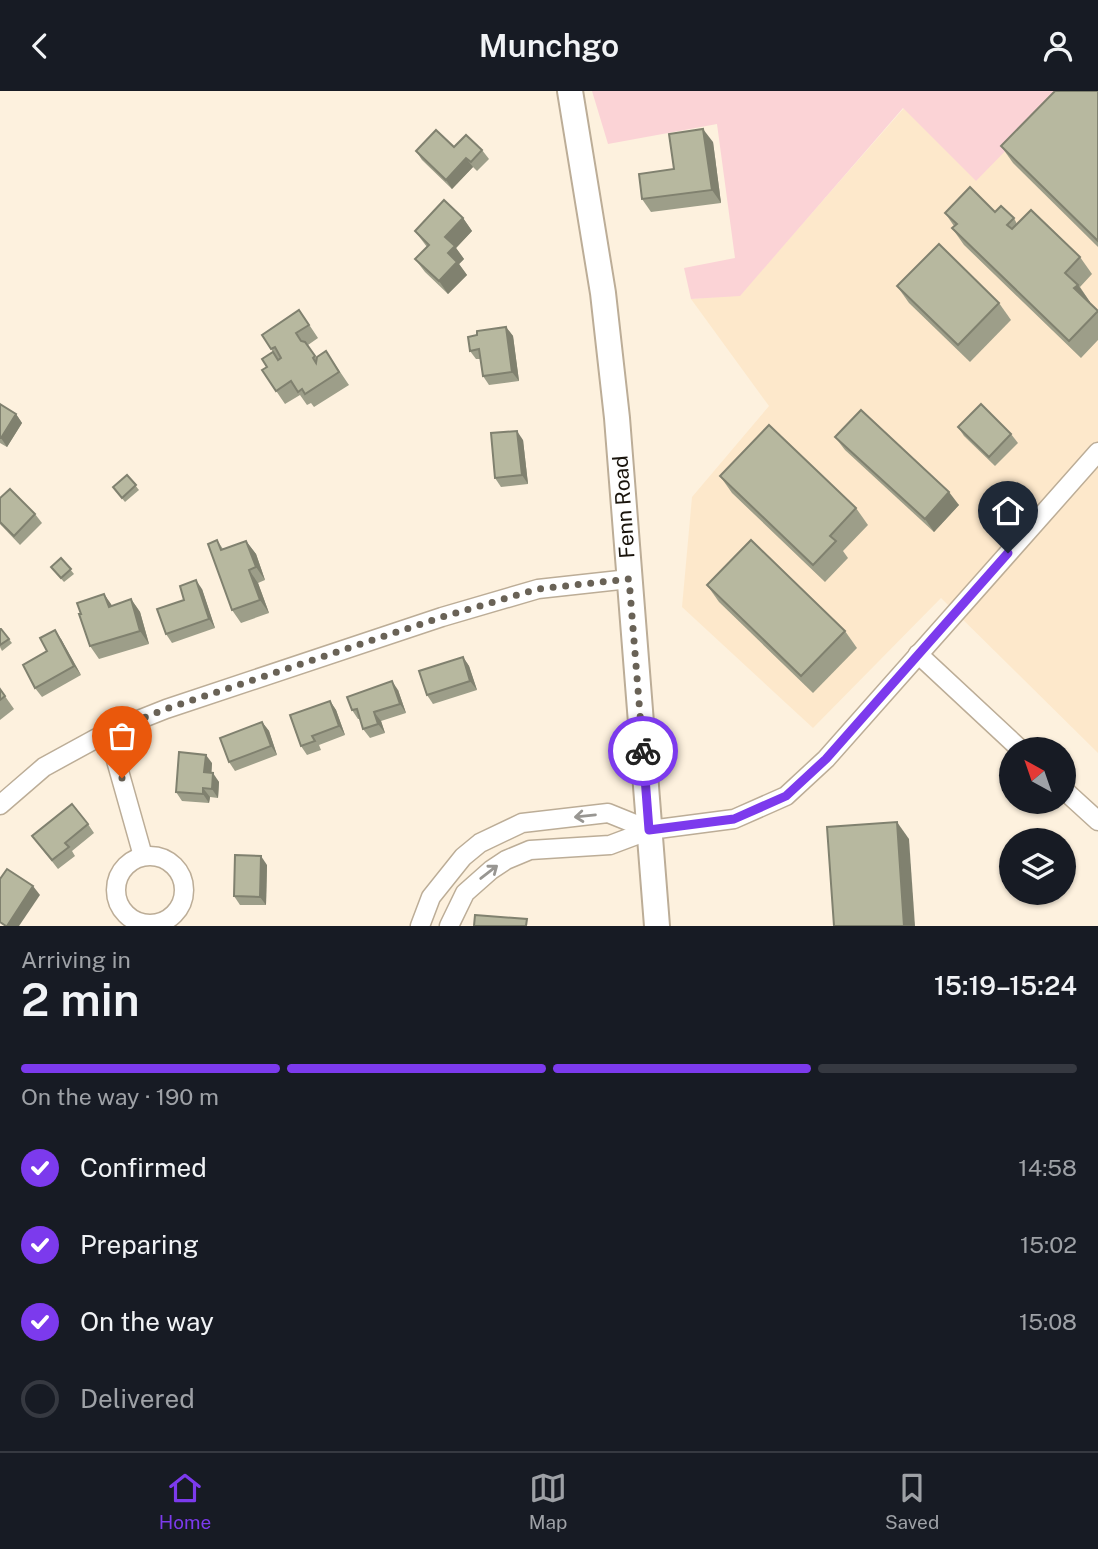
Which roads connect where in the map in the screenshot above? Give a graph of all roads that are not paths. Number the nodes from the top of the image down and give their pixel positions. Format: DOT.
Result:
graph roads {
  1 [pos="570,91"];
  2 [pos="1098,452"];
  3 [pos="629,579"];
  4 [pos="918,655"];
  5 [pos="108,732"];
  6 [pos="1007,737"];
  7 [pos="1076,801"];
  8 [pos="0,804"];
  9 [pos="1098,821"];
  10 [pos="649,830"];
  11 [pos="143,856"];
  12 [pos="420,926"];
  13 [pos="449,926"];
  14 [pos="657,926"];
  1 -- 3 [label="street, Fenn Road"];
  2 -- 4 [label="street"];
  3 -- 5 [label="street"];
  3 -- 10 [label="street, Fenn Road"];
  4 -- 6 [label="street"];
  4 -- 10 [label="street"];
  5 -- 8 [label="street"];
  5 -- 11 [label="street"];
  7 -- 9 [label="street"];
  10 -- 12 [label="street, one-way"];
  13 -- 10 [label="street, one-way"];
  10 -- 14 [label="street, Fenn Road"];
}
